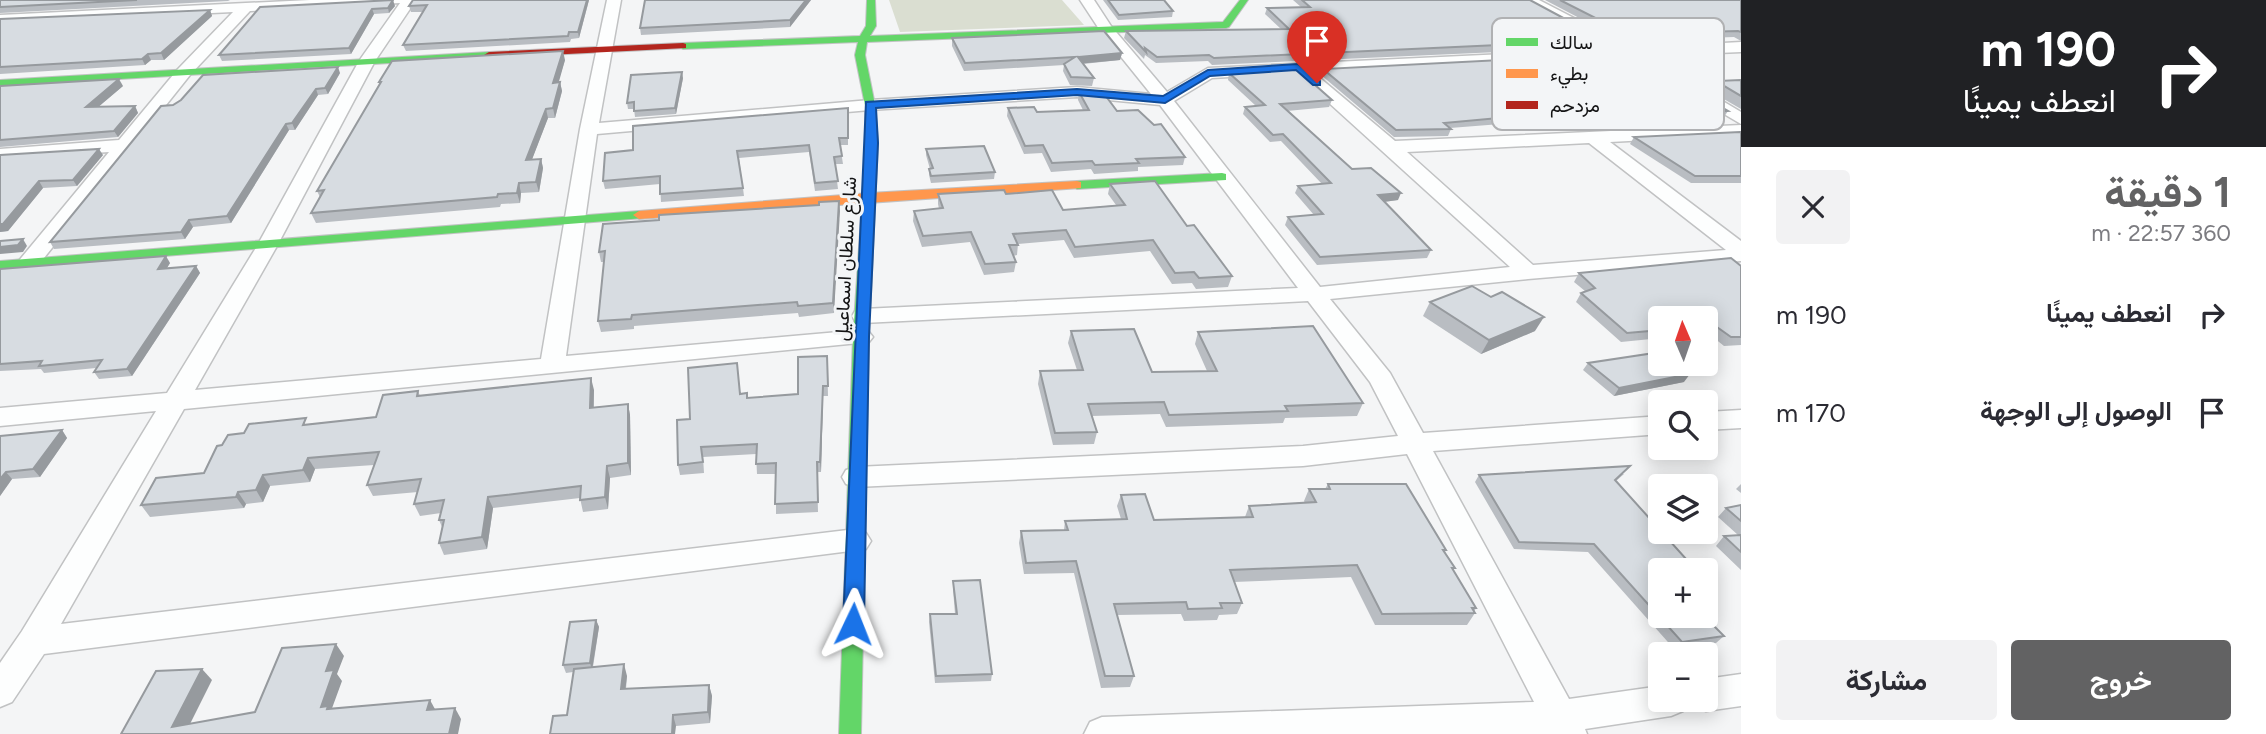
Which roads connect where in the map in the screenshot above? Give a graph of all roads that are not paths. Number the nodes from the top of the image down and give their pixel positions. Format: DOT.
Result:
graph roads {
  1 [pos="96,0"];
  2 [pos="396,0"];
  3 [pos="409,0"];
  4 [pos="614,0"];
  5 [pos="871,0"];
  6 [pos="1087,0"];
  7 [pos="1244,0"];
  8 [pos="1528,0"];
  9 [pos="246,7"];
  10 [pos="78,14"];
  11 [pos="1563,18"];
  12 [pos="0,19"];
  13 [pos="1106,29"];
  14 [pos="863,39"];
  15 [pos="603,48"];
  16 [pos="1492,58"];
  17 [pos="368,61"];
  18 [pos="1298,67"];
  19 [pos="184,72"];
  20 [pos="0,83"];
  21 [pos="1165,100"];
  22 [pos="870,105"];
  23 [pos="1724,109"];
  24 [pos="1741,119"];
  25 [pos="589,129"];
  26 [pos="1741,130"];
  27 [pos="1593,137"];
  28 [pos="127,145"];
  29 [pos="1391,147"];
  30 [pos="0,154"];
  31 [pos="1222,177"];
  32 [pos="869,197"];
  33 [pos="574,222"];
  34 [pos="267,246"];
  35 [pos="1741,253"];
  36 [pos="28,263"];
  37 [pos="0,265"];
  38 [pos="1528,272"];
  39 [pos="1314,294"];
  40 [pos="862,327"];
  41 [pos="552,366"];
  42 [pos="175,401"];
  43 [pos="0,417"];
  44 [pos="1741,419"];
  45 [pos="1718,420"];
  46 [pos="1648,426"];
  47 [pos="1417,443"];
  48 [pos="856,477"];
  49 [pos="856,541"];
  50 [pos="34,641"];
  51 [pos="1741,690"];
  52 [pos="0,691"];
  53 [pos="1718,693"];
  54 [pos="1648,705"];
  55 [pos="1564,725"];
  56 [pos="850,734"];
  57 [pos="1102,734"];
  1 -- 10 [label="street"];
  2 -- 9 [label="street"];
  3 -- 17 [label="street"];
  4 -- 15 [label="street"];
  5 -- 14 [label="street, شارع سلطان اسماعيل"];
  6 -- 13 [label="street"];
  7 -- 13 [label="street"];
  8 -- 11 [label="street"];
  9 -- 10 [label="street"];
  9 -- 19 [label="street"];
  10 -- 12 [label="street"];
  13 -- 14 [label="street"];
  13 -- 21 [label="street"];
  14 -- 15 [label="street"];
  14 -- 22 [label="street, شارع سلطان اسماعيل"];
  15 -- 17 [label="street"];
  15 -- 25 [label="street"];
  16 -- 18 [label="street"];
  17 -- 19 [label="street"];
  17 -- 34 [label="street"];
  18 -- 21 [label="street"];
  18 -- 29 [label="street"];
  19 -- 20 [label="street"];
  19 -- 28 [label="street"];
  21 -- 22 [label="street"];
  21 -- 31 [label="street"];
  22 -- 25 [label="street"];
  22 -- 32 [label="street, شارع سلطان اسماعيل"];
  23 -- 24 [label="street"];
  25 -- 33 [label="street"];
  26 -- 27 [label="street"];
  27 -- 29 [label="street"];
  27 -- 35 [label="street"];
  28 -- 30 [label="street"];
  28 -- 36 [label="street"];
  29 -- 38 [label="street"];
  31 -- 32 [label="street"];
  31 -- 39 [label="street"];
  32 -- 33 [label="street"];
  32 -- 40 [label="street, شارع سلطان اسماعيل"];
  33 -- 34 [label="street"];
  33 -- 41 [label="street"];
  34 -- 36 [label="street"];
  34 -- 42 [label="street"];
  35 -- 38 [label="street"];
  36 -- 37 [label="street"];
  38 -- 39 [label="street"];
  39 -- 40 [label="street"];
  39 -- 47 [label="street"];
  40 -- 41 [label="street"];
  40 -- 48 [label="street, شارع سلطان اسماعيل"];
  41 -- 42 [label="street"];
  42 -- 43 [label="street"];
  42 -- 50 [label="street"];
  44 -- 45 [label="street"];
  46 -- 47 [label="street"];
  47 -- 48 [label="street"];
  47 -- 55 [label="street"];
  48 -- 49 [label="street, شارع سلطان اسماعيل"];
  49 -- 50 [label="street"];
  49 -- 56 [label="street, شارع سلطان اسماعيل"];
  50 -- 52 [label="street"];
  51 -- 53 [label="street"];
  54 -- 55 [label="street"];
  55 -- 57 [label="street"];
}
